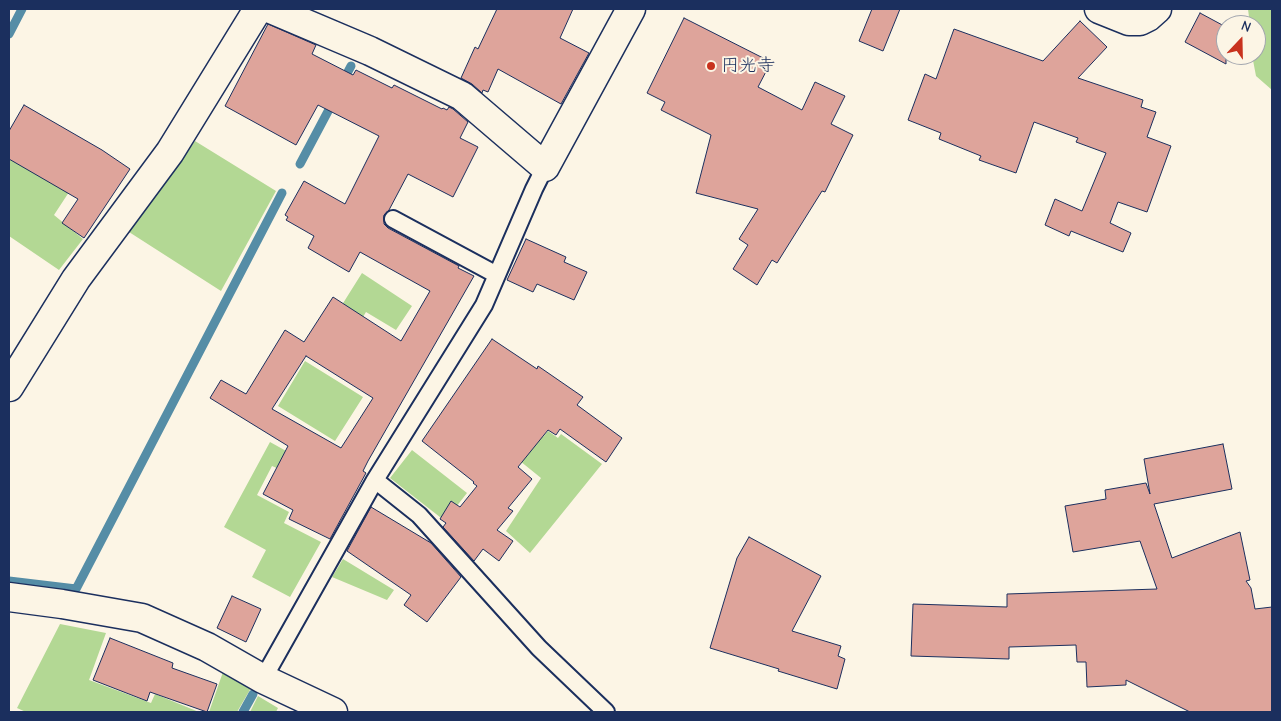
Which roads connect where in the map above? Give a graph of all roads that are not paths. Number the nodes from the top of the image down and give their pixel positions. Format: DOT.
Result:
graph roads {
  1 [pos="258,9"];
  2 [pos="271,9"];
  3 [pos="631,9"];
  4 [pos="1099,9"];
  5 [pos="1157,9"];
  6 [pos="545,167"];
  7 [pos="393,219"];
  8 [pos="497,275"];
  9 [pos="9,387"];
  10 [pos="375,480"];
  11 [pos="9,597"];
  12 [pos="263,679"];
  13 [pos="333,712"];
  14 [pos="606,712"];
  1 -- 9 [label="street"];
  2 -- 6 [label="street"];
  3 -- 6 [label="street"];
  4 -- 5 [label="street"];
  6 -- 8 [label="lane"];
  7 -- 8 [label="lane"];
  8 -- 10 [label="lane"];
  10 -- 12 [label="lane"];
  10 -- 14 [label="lane"];
  11 -- 12 [label="street"];
  12 -- 13 [label="street"];
}
